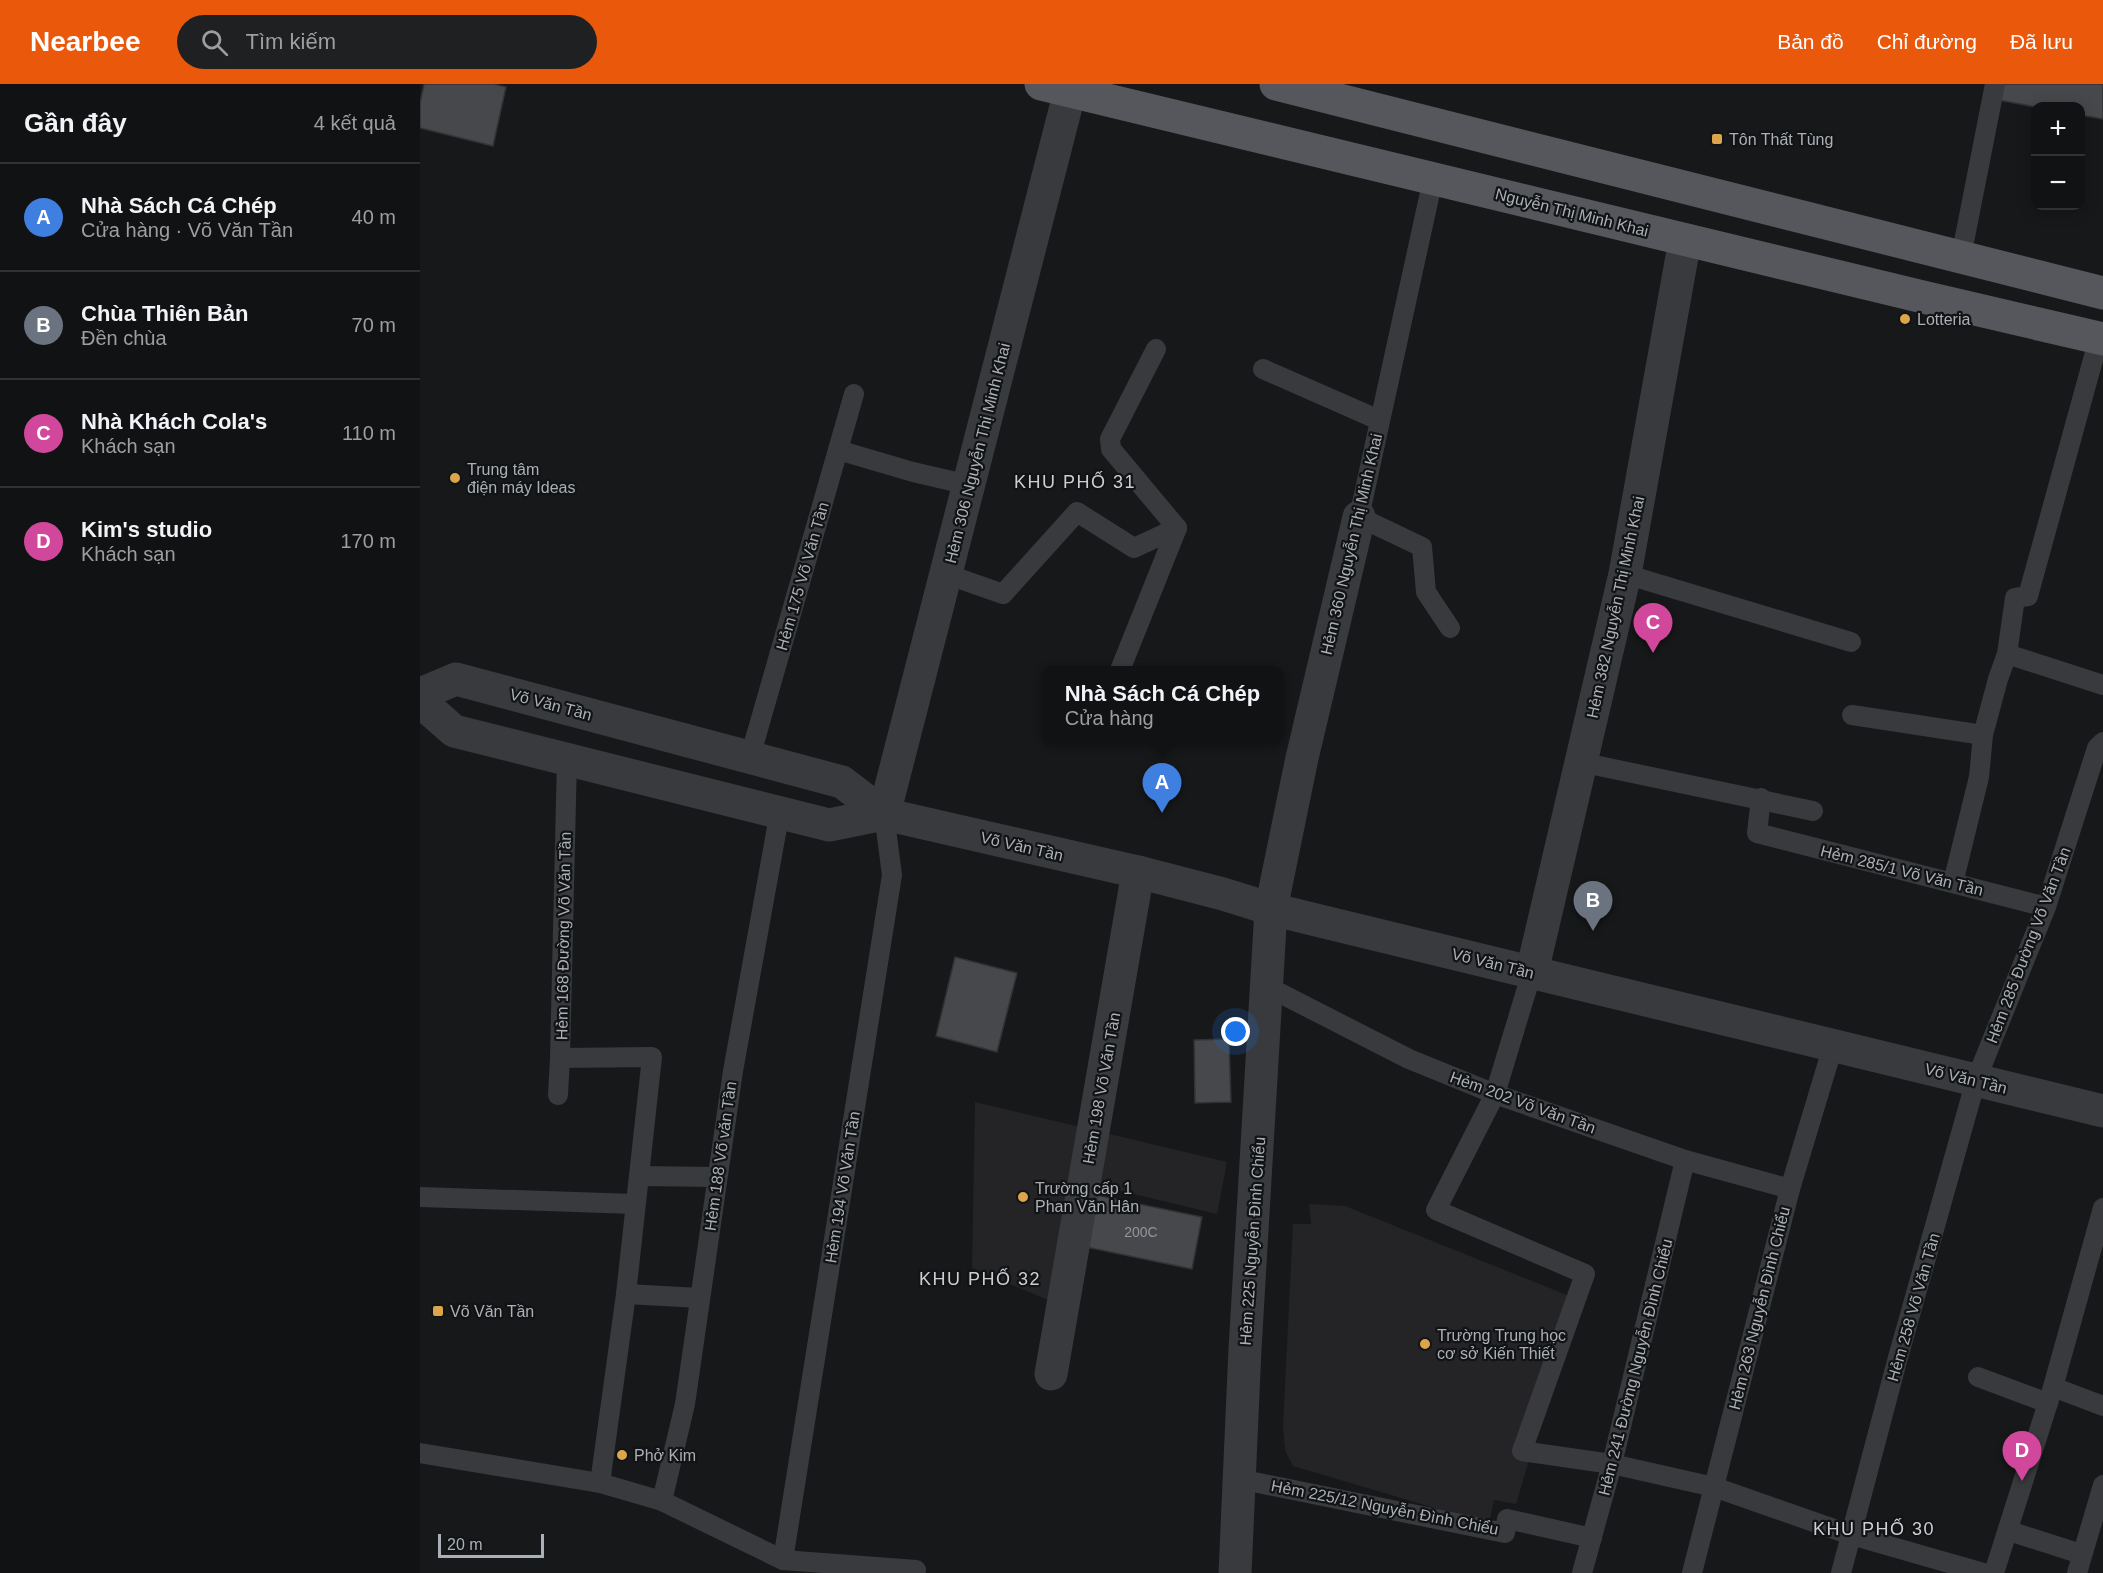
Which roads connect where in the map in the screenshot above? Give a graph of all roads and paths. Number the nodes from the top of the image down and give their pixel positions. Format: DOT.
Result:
graph roads {
  1 [pos="1276,84"];
  2 [pos="1995,84"];
  3 [pos="1061,86"];
  4 [pos="1316,89"];
  5 [pos="1433,179"];
  6 [pos="1685,240"];
  7 [pos="1961,257"];
  8 [pos="2103,292"];
  9 [pos="2101,338"];
  10 [pos="1156,349"];
  11 [pos="1263,369"];
  12 [pos="854,394"];
  13 [pos="1378,420"];
  14 [pos="838,450"];
  15 [pos="969,485"];
  16 [pos="1359,517"];
  17 [pos="1177,528"];
  18 [pos="946,574"];
  19 [pos="1625,574"];
  20 [pos="1450,628"];
  21 [pos="1851,642"];
  22 [pos="2007,654"];
  23 [pos="1122,666"];
  24 [pos="2103,685"];
  25 [pos="420,694"];
  26 [pos="420,701"];
  27 [pos="1851,715"];
  28 [pos="1983,735"];
  29 [pos="2103,742"];
  30 [pos="750,757"];
  31 [pos="567,758"];
  32 [pos="1580,762"];
  33 [pos="1761,798"];
  34 [pos="780,811"];
  35 [pos="1813,811"];
  36 [pos="884,814"];
  37 [pos="1138,872"];
  38 [pos="1953,883"];
  39 [pos="2046,907"];
  40 [pos="1271,909"];
  41 [pos="1532,972"];
  42 [pos="1268,987"];
  43 [pos="1833,1046"];
  44 [pos="560,1058"];
  45 [pos="1976,1080"];
  46 [pos="1495,1094"];
  47 [pos="558,1095"];
  48 [pos="2103,1111"];
  49 [pos="1685,1160"];
  50 [pos="639,1176"];
  51 [pos="716,1177"];
  52 [pos="1790,1189"];
  53 [pos="420,1197"];
  54 [pos="635,1204"];
  55 [pos="2103,1208"];
  56 [pos="626,1294"];
  57 [pos="700,1298"];
  58 [pos="1051,1374"];
  59 [pos="1978,1377"];
  60 [pos="2051,1395"];
  61 [pos="2103,1406"];
  62 [pos="420,1453"];
  63 [pos="1612,1464"];
  64 [pos="1239,1479"];
  65 [pos="600,1483"];
  66 [pos="2103,1485"];
  67 [pos="1714,1487"];
  68 [pos="662,1501"];
  69 [pos="2008,1531"];
  70 [pos="1851,1535"];
  71 [pos="1592,1538"];
  72 [pos="783,1560"];
  73 [pos="2079,1564"];
  74 [pos="916,1570"];
  75 [pos="1235,1573"];
  76 [pos="1582,1573"];
  77 [pos="1692,1573"];
  78 [pos="1841,1573"];
  79 [pos="1984,1573"];
  80 [pos="1994,1573"];
  1 -- 4 [label="main road"];
  2 -- 7 [label="lane"];
  3 -- 5 [label="main road, Nguyễn Thị Minh Khai"];
  3 -- 15 [label="street, Hẻm 306 Nguyễn Thị Minh Khai"];
  4 -- 7 [label="main road"];
  5 -- 6 [label="main road, Nguyễn Thị Minh Khai"];
  5 -- 13 [label="lane, Hẻm 360 Nguyễn Thị Minh Khai"];
  6 -- 9 [label="main road, Nguyễn Thị Minh Khai"];
  6 -- 19 [label="street, Hẻm 382 Nguyễn Thị Minh Khai"];
  7 -- 8 [label="main road"];
  9 -- 22 [label="lane"];
  10 -- 17 [label="lane"];
  11 -- 13 [label="lane"];
  12 -- 14 [label="lane, Hẻm 175 Võ Văn Tần"];
  13 -- 16 [label="lane, Hẻm 360 Nguyễn Thị Minh Khai"];
  14 -- 15 [label="lane"];
  14 -- 30 [label="lane, Hẻm 175 Võ Văn Tần"];
  15 -- 18 [label="street, Hẻm 306 Nguyễn Thị Minh Khai"];
  16 -- 20 [label="lane"];
  16 -- 40 [label="street, Hẻm 360 Nguyễn Thị Minh Khai"];
  17 -- 18 [label="lane"];
  17 -- 23 [label="lane"];
  18 -- 36 [label="street, Hẻm 306 Nguyễn Thị Minh Khai"];
  19 -- 21 [label="lane"];
  19 -- 32 [label="street, Hẻm 382 Nguyễn Thị Minh Khai"];
  22 -- 24 [label="lane"];
  22 -- 28 [label="lane"];
  25 -- 30 [label="street, Võ Văn Tần"];
  26 -- 31 [label="street, Võ Văn Tần"];
  27 -- 28 [label="lane"];
  28 -- 38 [label="lane"];
  29 -- 39 [label="lane, Hẻm 285 Đường Võ Văn Tần"];
  30 -- 36 [label="street, Võ Văn Tần"];
  31 -- 34 [label="street, Võ Văn Tần"];
  31 -- 44 [label="lane, Hẻm 168 Đường Võ Văn Tần"];
  32 -- 33 [label="lane"];
  32 -- 41 [label="street, Hẻm 382 Nguyễn Thị Minh Khai"];
  33 -- 35 [label="lane"];
  33 -- 38 [label="lane, Hẻm 285/1 Võ Văn Tần"];
  34 -- 36 [label="street, Võ Văn Tần"];
  34 -- 51 [label="lane, Hẻm 188 Võ văn Tần"];
  36 -- 37 [label="street, Võ Văn Tần"];
  36 -- 72 [label="lane, Hẻm 194 Võ Văn Tần"];
  37 -- 40 [label="street, Võ Văn Tần"];
  37 -- 58 [label="street, Hẻm 198 Võ Văn Tần"];
  38 -- 39 [label="lane, Hẻm 285/1 Võ Văn Tần"];
  39 -- 45 [label="lane, Hẻm 285 Đường Võ Văn Tần"];
  40 -- 41 [label="street, Võ Văn Tần"];
  40 -- 42 [label="street, Hẻm 225 Nguyễn Ðình Chiểu"];
  41 -- 43 [label="street, Võ Văn Tần"];
  41 -- 46 [label="lane"];
  42 -- 46 [label="lane, Hẻm 202 Võ Văn Tần"];
  42 -- 64 [label="street, Hẻm 225 Nguyễn Ðình Chiểu"];
  43 -- 45 [label="street, Võ Văn Tần"];
  43 -- 52 [label="lane, Hẻm 263 Nguyễn Ðình Chiểu"];
  44 -- 47 [label="lane"];
  44 -- 50 [label="lane, Hẻm 168 Đường Võ Văn Tần"];
  45 -- 48 [label="street, Võ Văn Tần"];
  45 -- 70 [label="lane, Hẻm 258 Võ Văn Tần"];
  46 -- 49 [label="lane, Hẻm 202 Võ Văn Tần"];
  46 -- 63 [label="lane"];
  49 -- 52 [label="lane, Hẻm 202 Võ Văn Tần"];
  49 -- 63 [label="lane, Hẻm 241 Đường Nguyễn Đình Chiểu"];
  50 -- 51 [label="lane"];
  50 -- 54 [label="lane"];
  51 -- 57 [label="lane, Hẻm 188 Võ văn Tần"];
  52 -- 67 [label="lane, Hẻm 263 Nguyễn Ðình Chiểu"];
  53 -- 54 [label="lane"];
  54 -- 56 [label="lane"];
  55 -- 60 [label="lane"];
  56 -- 57 [label="lane"];
  56 -- 65 [label="lane"];
  57 -- 68 [label="lane, Hẻm 188 Võ văn Tần"];
  59 -- 60 [label="lane"];
  60 -- 61 [label="lane"];
  60 -- 69 [label="lane"];
  62 -- 65 [label="lane"];
  63 -- 67 [label="lane"];
  63 -- 71 [label="lane, Hẻm 241 Đường Nguyễn Đình Chiểu"];
  64 -- 71 [label="lane, Hẻm 225/12 Nguyễn Ðình Chiểu"];
  64 -- 75 [label="street, Hẻm 225 Nguyễn Ðình Chiểu"];
  65 -- 68 [label="lane"];
  66 -- 73 [label="lane"];
  67 -- 70 [label="lane"];
  67 -- 77 [label="lane, Hẻm 263 Nguyễn Ðình Chiểu"];
  68 -- 72 [label="lane"];
  69 -- 73 [label="lane"];
  69 -- 80 [label="lane"];
  70 -- 78 [label="lane, Hẻm 258 Võ Văn Tần"];
  70 -- 79 [label="lane"];
  71 -- 76 [label="lane, Hẻm 241 Đường Nguyễn Đình Chiểu"];
  72 -- 74 [label="lane"];
}
